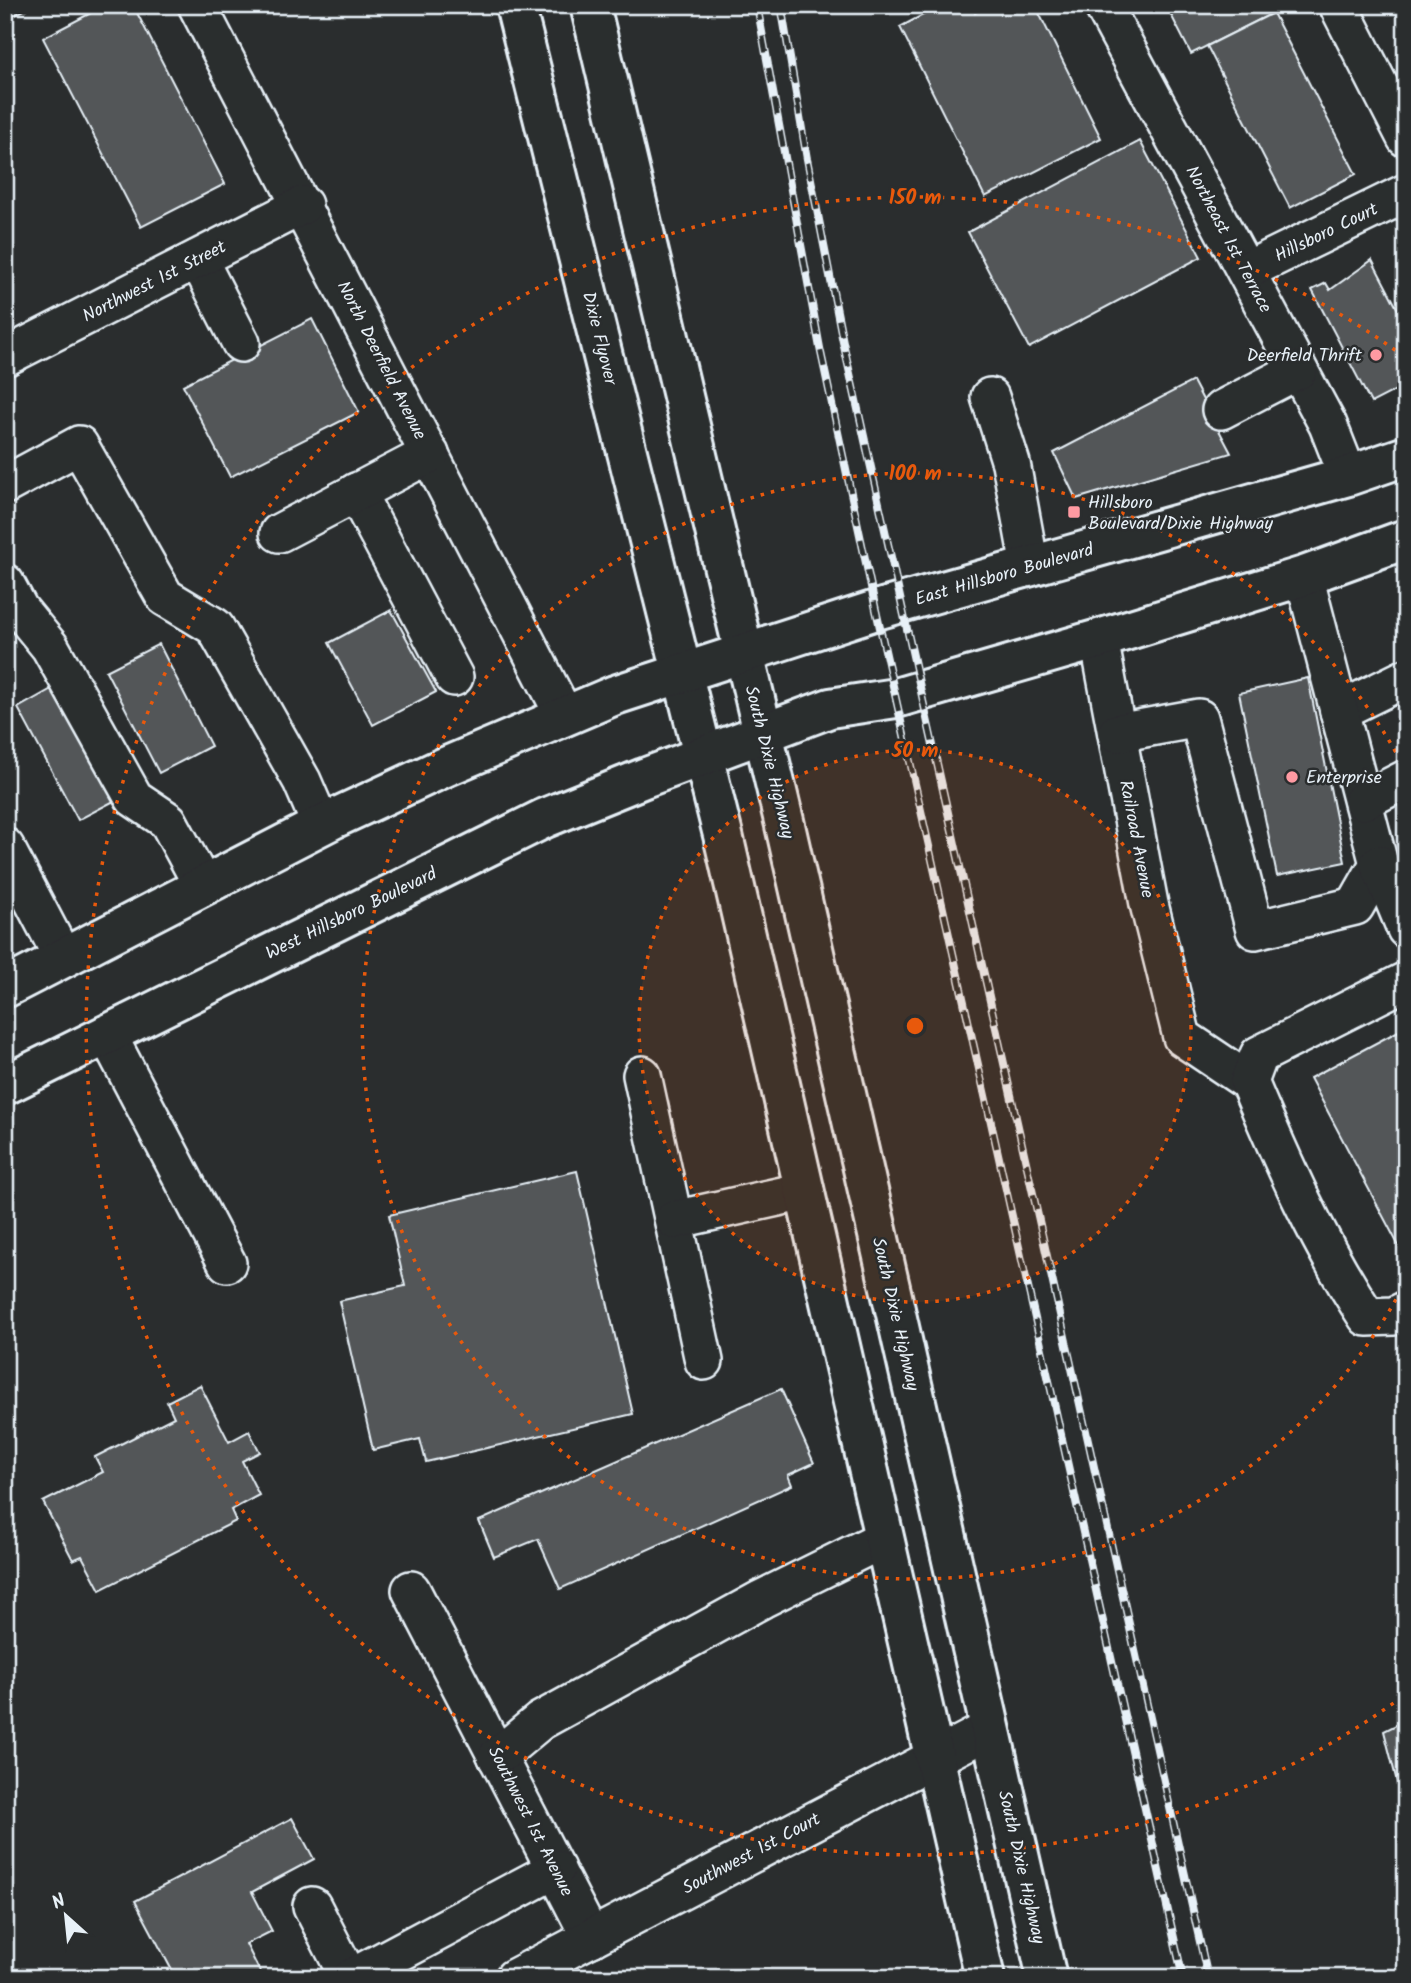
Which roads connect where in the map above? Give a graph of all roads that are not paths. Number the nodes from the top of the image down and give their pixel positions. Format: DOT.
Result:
graph roads {
  1 [pos="197,5"];
  2 [pos="515,5"];
  3 [pos="590,5"];
  4 [pos="1103,5"];
  5 [pos="1338,5"];
  6 [pos="1406,138"];
  7 [pos="1406,193"];
  8 [pos="303,205"];
  9 [pos="198,259"];
  10 [pos="1246,271"];
  11 [pos="241,343"];
  12 [pos="5,357"];
  13 [pos="1298,370"];
  14 [pos="990,397"];
  15 [pos="1221,410"];
  16 [pos="430,454"];
  17 [pos="1406,456"];
  18 [pos="1348,476"];
  19 [pos="5,485"];
  20 [pos="356,492"];
  21 [pos="279,533"];
  22 [pos="1406,539"];
  23 [pos="1030,567"];
  24 [pos="1304,576"];
  25 [pos="5,583"];
  26 [pos="1099,639"];
  27 [pos="743,651"];
  28 [pos="683,671"];
  29 [pos="454,677"];
  30 [pos="1406,678"];
  31 [pos="1339,711"];
  32 [pos="564,715"];
  33 [pos="763,733"];
  34 [pos="1117,733"];
  35 [pos="704,756"];
  36 [pos="1406,779"];
  37 [pos="1363,801"];
  38 [pos="321,825"];
  39 [pos="5,847"];
  40 [pos="1379,864"];
  41 [pos="203,886"];
  42 [pos="1406,929"];
  43 [pos="63,958"];
  44 [pos="1406,981"];
  45 [pos="5,988"];
  46 [pos="107,1034"];
  47 [pos="642,1075"];
  48 [pos="1249,1082"];
  49 [pos="5,1085"];
  50 [pos="805,1191"];
  51 [pos="674,1220"];
  52 [pos="227,1263"];
  53 [pos="1406,1310"];
  54 [pos="704,1361"];
  55 [pos="883,1539"];
  56 [pos="411,1590"];
  57 [pos="990,1729"];
  58 [pos="497,1757"];
  59 [pos="932,1757"];
  60 [pos="556,1868"];
  61 [pos="312,1906"];
  62 [pos="592,1938"];
  63 [pos="350,1978"];
  64 [pos="514,1978"];
  65 [pos="985,1978"];
  66 [pos="1047,1978"];
  1 -- 8 [label="street, North Deerfield Avenue"];
  2 -- 28 [label="main road, Dixie Flyover"];
  3 -- 27 [label="main road"];
  4 -- 10 [label="street, Northeast 1st Terrace"];
  5 -- 6 [label="street"];
  7 -- 10 [label="street, Hillsboro Court"];
  8 -- 9 [label="street, Northwest 1st Street"];
  8 -- 16 [label="street, North Deerfield Avenue"];
  9 -- 11 [label="street"];
  9 -- 12 [label="street, Northwest 1st Street"];
  10 -- 13 [label="street, Northeast 1st Terrace"];
  13 -- 15 [label="street"];
  13 -- 18 [label="street, Northeast 1st Terrace"];
  14 -- 23 [label="street"];
  16 -- 20 [label="street"];
  16 -- 32 [label="street, North Deerfield Avenue"];
  17 -- 18 [label="main road, East Hillsboro Boulevard"];
  18 -- 23 [label="main road, East Hillsboro Boulevard"];
  19 -- 38 [label="street"];
  20 -- 21 [label="street"];
  20 -- 29 [label="street"];
  22 -- 24 [label="main road"];
  23 -- 27 [label="main road, East Hillsboro Boulevard"];
  24 -- 26 [label="main road"];
  24 -- 31 [label="street"];
  25 -- 41 [label="street"];
  26 -- 33 [label="main road"];
  26 -- 34 [label="street, Railroad Avenue"];
  27 -- 28 [label="main road, East Hillsboro Boulevard"];
  27 -- 33 [label="main road, South Dixie Highway"];
  28 -- 32 [label="main road"];
  28 -- 35 [label="main road"];
  30 -- 31 [label="street"];
  31 -- 37 [label="street"];
  32 -- 38 [label="main road"];
  33 -- 35 [label="main road"];
  33 -- 57 [label="main road, South Dixie Highway"];
  34 -- 40 [label="street"];
  34 -- 48 [label="street, Railroad Avenue"];
  35 -- 46 [label="main road, West Hillsboro Boulevard"];
  35 -- 50 [label="main road"];
  36 -- 37 [label="street"];
  37 -- 40 [label="street"];
  38 -- 41 [label="main road"];
  39 -- 43 [label="street"];
  40 -- 42 [label="street"];
  41 -- 43 [label="main road"];
  43 -- 45 [label="main road"];
  44 -- 48 [label="street"];
  46 -- 49 [label="main road, West Hillsboro Boulevard"];
  46 -- 52 [label="street"];
  47 -- 51 [label="street"];
  48 -- 53 [label="street"];
  50 -- 51 [label="street"];
  50 -- 55 [label="main road"];
  51 -- 54 [label="street"];
  55 -- 58 [label="street"];
  55 -- 59 [label="main road"];
  56 -- 58 [label="street, Southwest 1st Avenue"];
  57 -- 59 [label="street, Southwest 1st Court"];
  57 -- 66 [label="main road, South Dixie Highway"];
  58 -- 60 [label="street, Southwest 1st Avenue"];
  59 -- 62 [label="street, Southwest 1st Court"];
  59 -- 65 [label="main road"];
  60 -- 62 [label="street, Southwest 1st Avenue"];
  60 -- 63 [label="street"];
  61 -- 63 [label="street"];
  62 -- 64 [label="street, Southwest 1st Court"];
}
